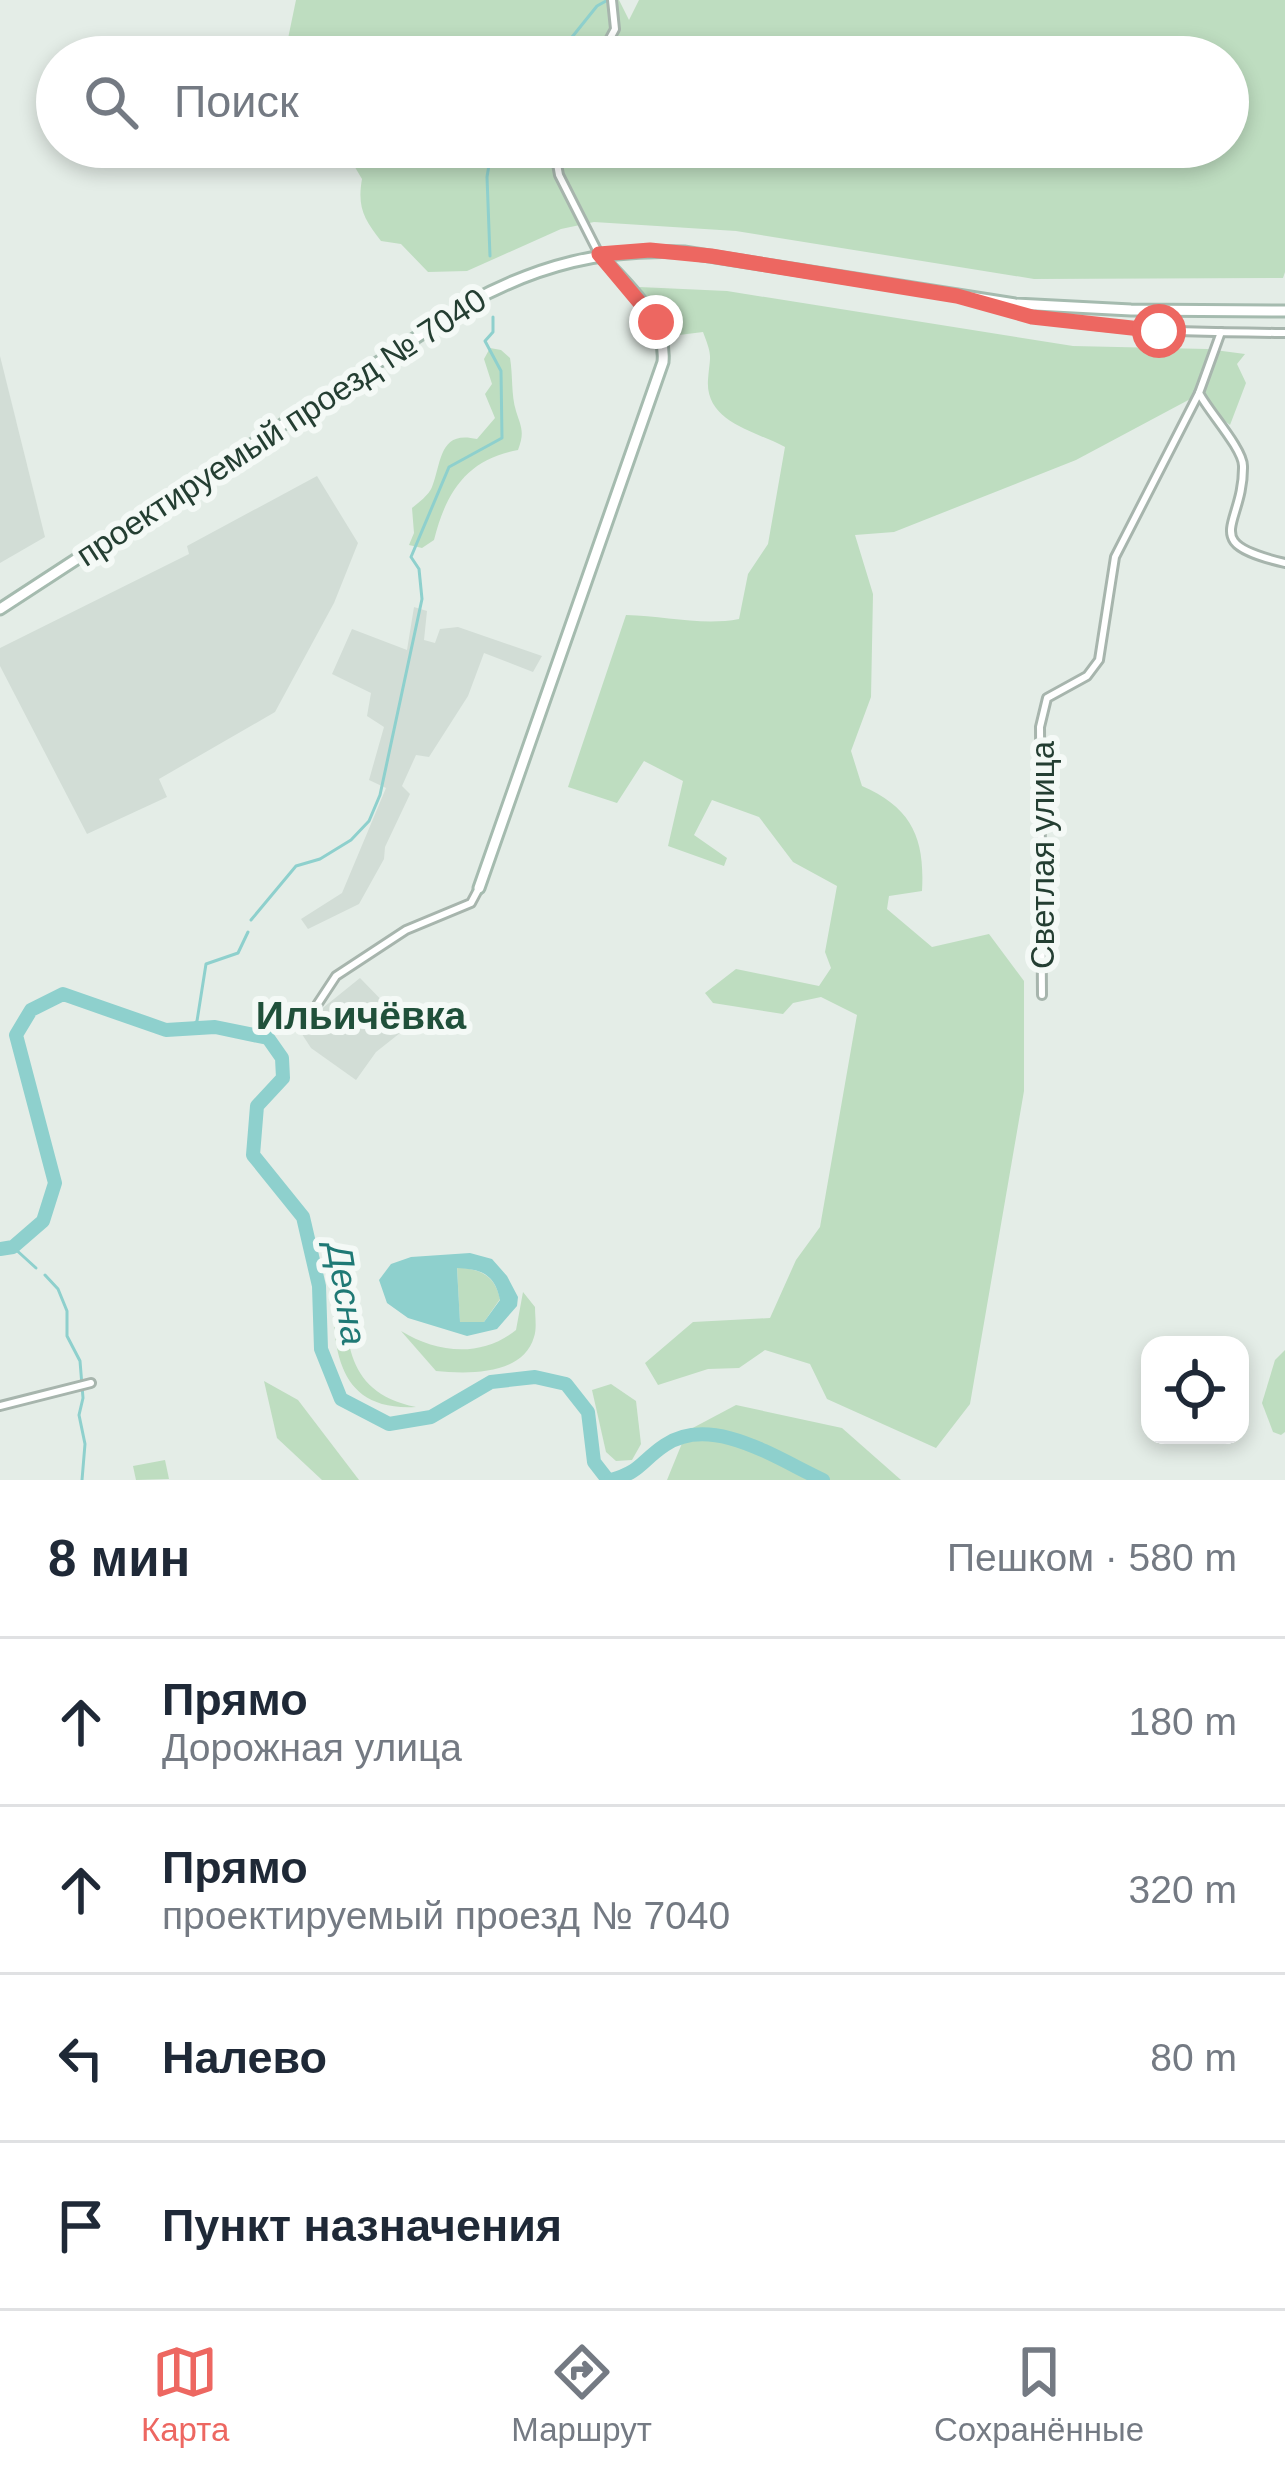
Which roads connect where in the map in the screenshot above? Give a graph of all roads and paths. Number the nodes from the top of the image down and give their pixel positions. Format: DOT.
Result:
graph roads {
  1 [pos="612,0"];
  2 [pos="611,36"];
  3 [pos="558,168"];
  4 [pos="599,254"];
  5 [pos="957,296"];
  6 [pos="1285,311"];
  7 [pos="1221,332"];
  8 [pos="1285,333"];
  9 [pos="1199,393"];
  10 [pos="1285,563"];
  11 [pos="0,609"];
  12 [pos="479,888"];
  13 [pos="1042,994"];
  14 [pos="311,1014"];
  15 [pos="91,1383"];
  16 [pos="0,1406"];
  1 -- 2 [label="street"];
  3 -- 4 [label="street"];
  4 -- 5 [label="main road, проектируемый проезд № 7040"];
  4 -- 11 [label="main road, проектируемый проезд № 7040"];
  4 -- 12 [label="main road"];
  5 -- 6 [label="main road, проектируемый проезд № 7040"];
  5 -- 7 [label="street"];
  7 -- 8 [label="street"];
  7 -- 9 [label="street"];
  9 -- 10 [label="street"];
  9 -- 13 [label="street, Светлая улица"];
  12 -- 14 [label="street"];
  15 -- 16 [label="street"];
}
